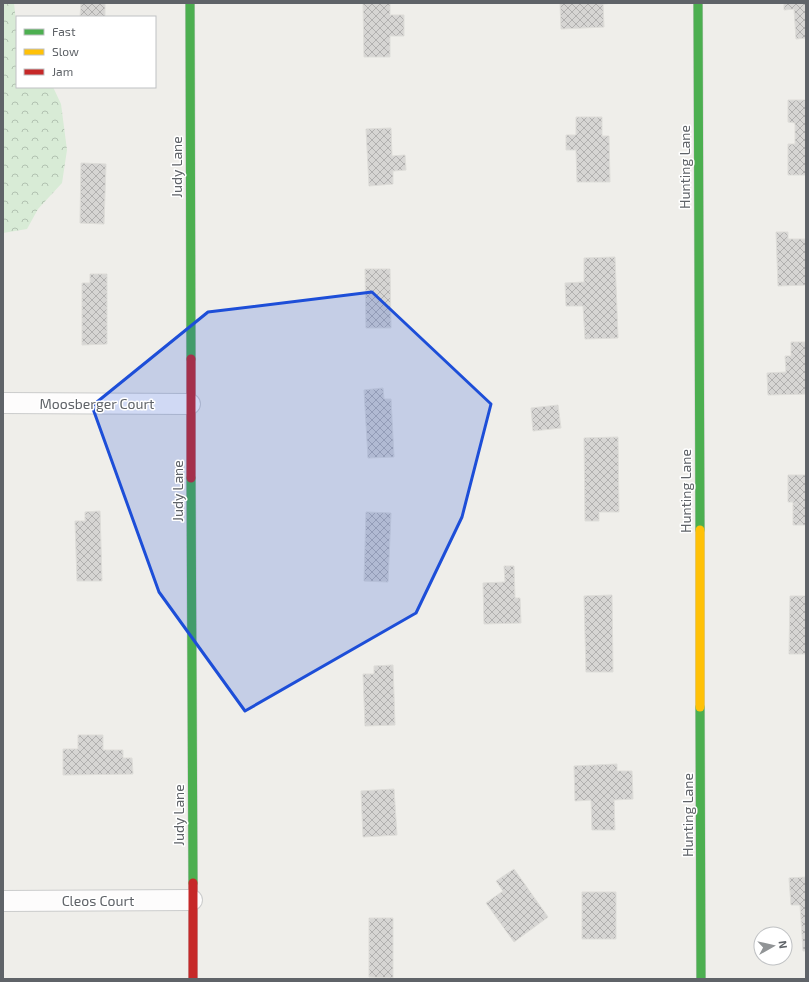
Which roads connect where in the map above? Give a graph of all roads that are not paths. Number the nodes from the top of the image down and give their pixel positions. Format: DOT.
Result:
graph roads {
  1 [pos="190,3"];
  2 [pos="698,3"];
  3 [pos="3,403"];
  4 [pos="190,404"];
  5 [pos="3,900"];
  6 [pos="192,900"];
  7 [pos="193,979"];
  8 [pos="701,979"];
  1 -- 4 [label="street, Judy Lane"];
  2 -- 8 [label="street, Hunting Lane"];
  3 -- 4 [label="street, Moosberger Court"];
  4 -- 6 [label="street, Judy Lane"];
  5 -- 6 [label="street, Cleos Court"];
  6 -- 7 [label="street, Judy Lane"];
}
